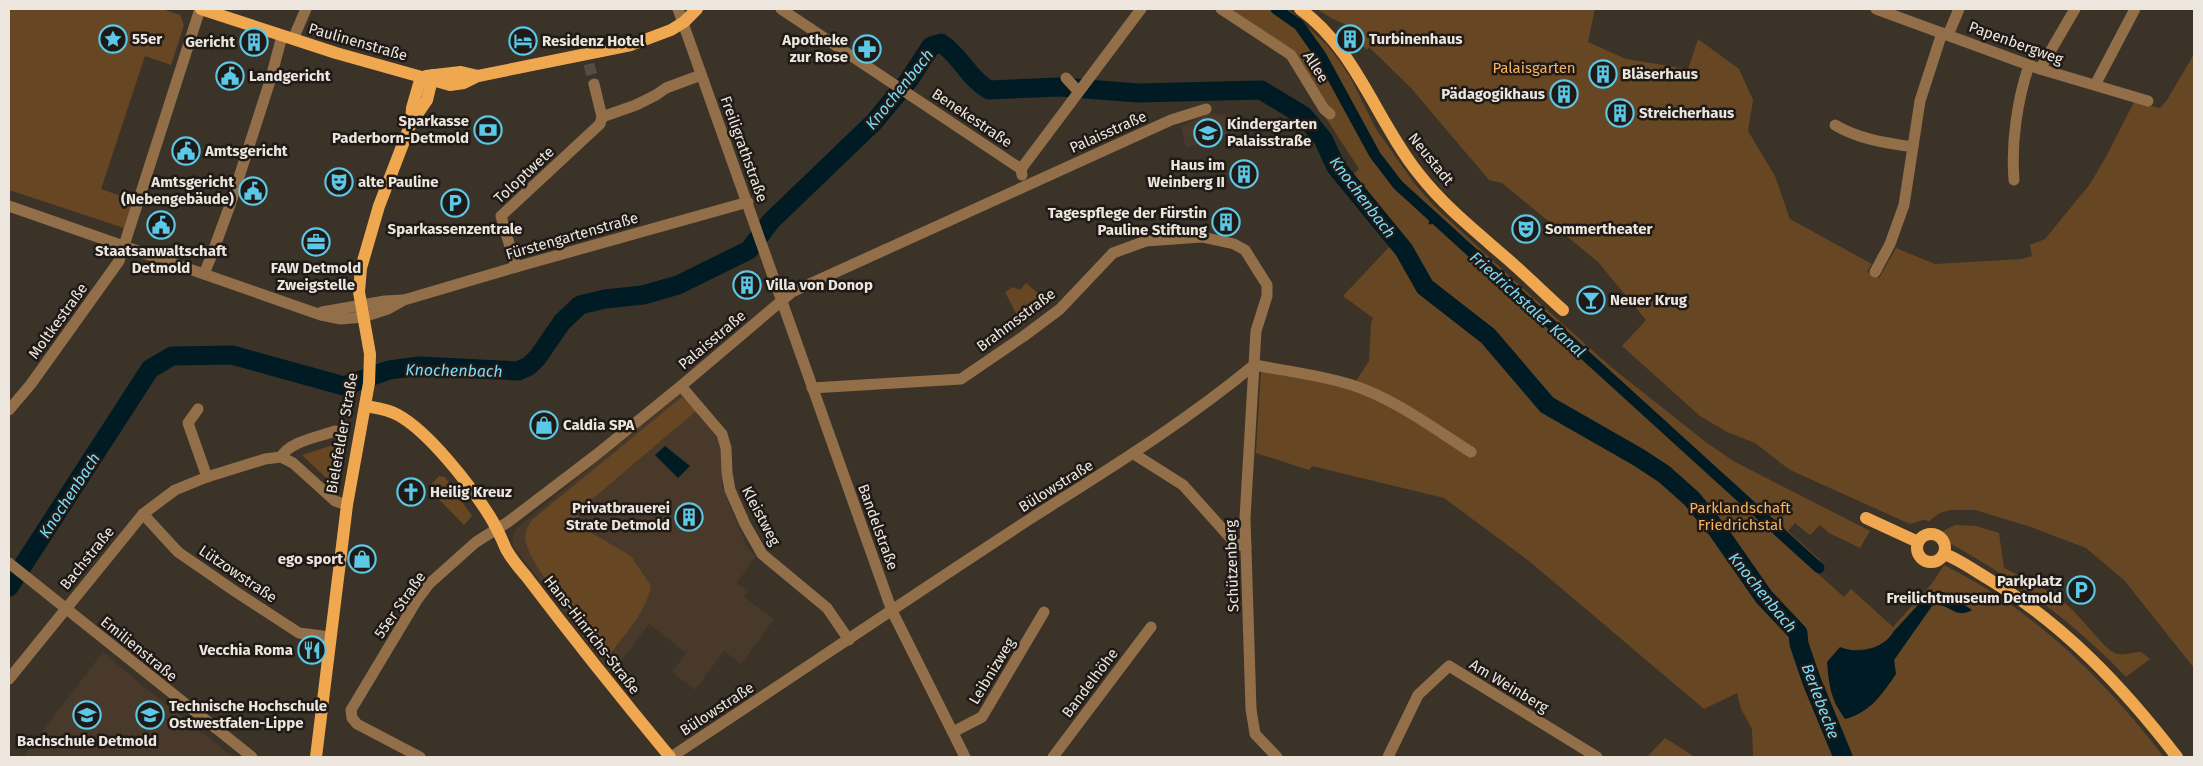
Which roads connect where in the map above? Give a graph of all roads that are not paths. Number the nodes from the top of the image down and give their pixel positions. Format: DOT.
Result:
graph roads {
  1 [pos="200,9"];
  2 [pos="306,9"];
  3 [pos="678,9"];
  4 [pos="697,9"];
  5 [pos="781,9"];
  6 [pos="1140,9"];
  7 [pos="1221,9"];
  8 [pos="1300,9"];
  9 [pos="1876,9"];
  10 [pos="1958,9"];
  11 [pos="2075,9"];
  12 [pos="2135,9"];
  13 [pos="684,22"];
  14 [pos="1945,34"];
  15 [pos="288,38"];
  16 [pos="2035,67"];
  17 [pos="701,75"];
  18 [pos="429,77"];
  19 [pos="1066,78"];
  20 [pos="594,84"];
  21 [pos="2095,85"];
  22 [pos="1078,92"];
  23 [pos="2148,101"];
  24 [pos="1206,109"];
  25 [pos="1330,114"];
  26 [pos="602,118"];
  27 [pos="1835,125"];
  28 [pos="1912,147"];
  29 [pos="1021,169"];
  30 [pos="2014,180"];
  31 [pos="1023,186"];
  32 [pos="748,202"];
  33 [pos="9,206"];
  34 [pos="124,246"];
  35 [pos="516,267"];
  36 [pos="1875,272"];
  37 [pos="204,274"];
  38 [pos="783,299"];
  39 [pos="1562,310"];
  40 [pos="362,312"];
  41 [pos="1254,365"];
  42 [pos="681,386"];
  43 [pos="812,388"];
  44 [pos="365,406"];
  45 [pos="9,410"];
  46 [pos="198,410"];
  47 [pos="335,431"];
  48 [pos="1471,452"];
  49 [pos="1134,454"];
  50 [pos="281,457"];
  51 [pos="207,477"];
  52 [pos="347,506"];
  53 [pos="143,514"];
  54 [pos="1866,518"];
  55 [pos="497,527"];
  56 [pos="1918,542"];
  57 [pos="1246,547"];
  58 [pos="1944,554"];
  59 [pos="11,564"];
  60 [pos="65,609"];
  61 [pos="892,611"];
  62 [pos="1044,612"];
  63 [pos="1151,627"];
  64 [pos="330,637"];
  65 [pos="849,640"];
  66 [pos="9,679"];
  67 [pos="953,732"];
  68 [pos="252,757"];
  69 [pos="316,757"];
  70 [pos="420,757"];
  71 [pos="670,757"];
  72 [pos="965,757"];
  73 [pos="1052,757"];
  74 [pos="1277,757"];
  75 [pos="1388,757"];
  76 [pos="1597,757"];
  77 [pos="2177,757"];
  1 -- 15 [label="main road, Paulinenstraße"];
  1 -- 34 [label="street, Moltkestraße"];
  2 -- 15 [label="street"];
  3 -- 13 [label="street, Freiligrathstraße"];
  4 -- 13 [label="main road, Paulinenstraße"];
  5 -- 29 [label="street, Benekestraße"];
  6 -- 22 [label="street, Palaisstraße"];
  7 -- 25 [label="street, Allee"];
  8 -- 39 [label="main road, Neustadt"];
  9 -- 14 [label="street, Papenbergweg"];
  10 -- 14 [label="street"];
  11 -- 16 [label="street"];
  12 -- 21 [label="street"];
  13 -- 17 [label="street, Freiligrathstraße"];
  13 -- 18 [label="main road, Paulinenstraße"];
  14 -- 16 [label="street, Papenbergweg"];
  14 -- 28 [label="street"];
  15 -- 18 [label="main road, Paulinenstraße"];
  15 -- 37 [label="street"];
  16 -- 21 [label="street, Papenbergweg"];
  16 -- 30 [label="street"];
  17 -- 26 [label="street"];
  17 -- 32 [label="street, Freiligrathstraße"];
  18 -- 40 [label="main road, Bielefelder Straße"];
  19 -- 22 [label="street"];
  20 -- 26 [label="street"];
  21 -- 23 [label="street, Papenbergweg"];
  22 -- 29 [label="street, Palaisstraße"];
  24 -- 31 [label="street, Palaisstraße"];
  26 -- 35 [label="street, Toloptwete"];
  27 -- 28 [label="street"];
  28 -- 36 [label="street"];
  29 -- 31 [label="street"];
  31 -- 38 [label="street, Palaisstraße"];
  32 -- 35 [label="street, Fürstengartenstraße"];
  32 -- 38 [label="street, Freiligrathstraße"];
  33 -- 34 [label="street, Fürstengartenstraße"];
  34 -- 37 [label="street, Fürstengartenstraße"];
  34 -- 45 [label="street, Moltkestraße"];
  35 -- 40 [label="street, Fürstengartenstraße"];
  37 -- 40 [label="street, Fürstengartenstraße"];
  38 -- 42 [label="street, Palaisstraße"];
  38 -- 43 [label="street, Bandelstraße"];
  40 -- 44 [label="main road, Bielefelder Straße"];
  41 -- 43 [label="street, Brahmsstraße"];
  41 -- 48 [label="street"];
  41 -- 49 [label="street, Bülowstraße"];
  41 -- 57 [label="street, Schützenberg"];
  42 -- 55 [label="street, Palaisstraße"];
  42 -- 65 [label="street, Kleistweg"];
  43 -- 61 [label="street, Bandelstraße"];
  44 -- 52 [label="main road, Bielefelder Straße"];
  44 -- 55 [label="main road, Hans-Hinrichs-Straße"];
  46 -- 51 [label="street"];
  47 -- 50 [label="street"];
  49 -- 57 [label="street"];
  49 -- 61 [label="street, Bülowstraße"];
  50 -- 51 [label="street, Bachstraße"];
  50 -- 52 [label="street"];
  51 -- 53 [label="street, Bachstraße"];
  52 -- 64 [label="main road, Bielefelder Straße"];
  53 -- 60 [label="street, Bachstraße"];
  53 -- 64 [label="street, Lützowstraße"];
  54 -- 56 [label="main road"];
  55 -- 70 [label="street, 55er Straße"];
  55 -- 71 [label="main road, Hans-Hinrichs-Straße"];
  56 -- 58 [label="main road"];
  56 -- 58 [label="main road"];
  57 -- 74 [label="street, Schützenberg"];
  58 -- 77 [label="main road"];
  59 -- 60 [label="street, Emilienstraße"];
  60 -- 66 [label="street, Bachstraße"];
  60 -- 68 [label="street, Emilienstraße"];
  61 -- 65 [label="street, Bülowstraße"];
  61 -- 67 [label="street, Bandelstraße"];
  62 -- 67 [label="street, Leibnizweg"];
  63 -- 73 [label="street, Bandelhöhe"];
  64 -- 69 [label="main road, Bielefelder Straße"];
  65 -- 71 [label="street, Bülowstraße"];
  67 -- 72 [label="street, Bandelstraße"];
  75 -- 76 [label="street, Am Weinberg"];
}
